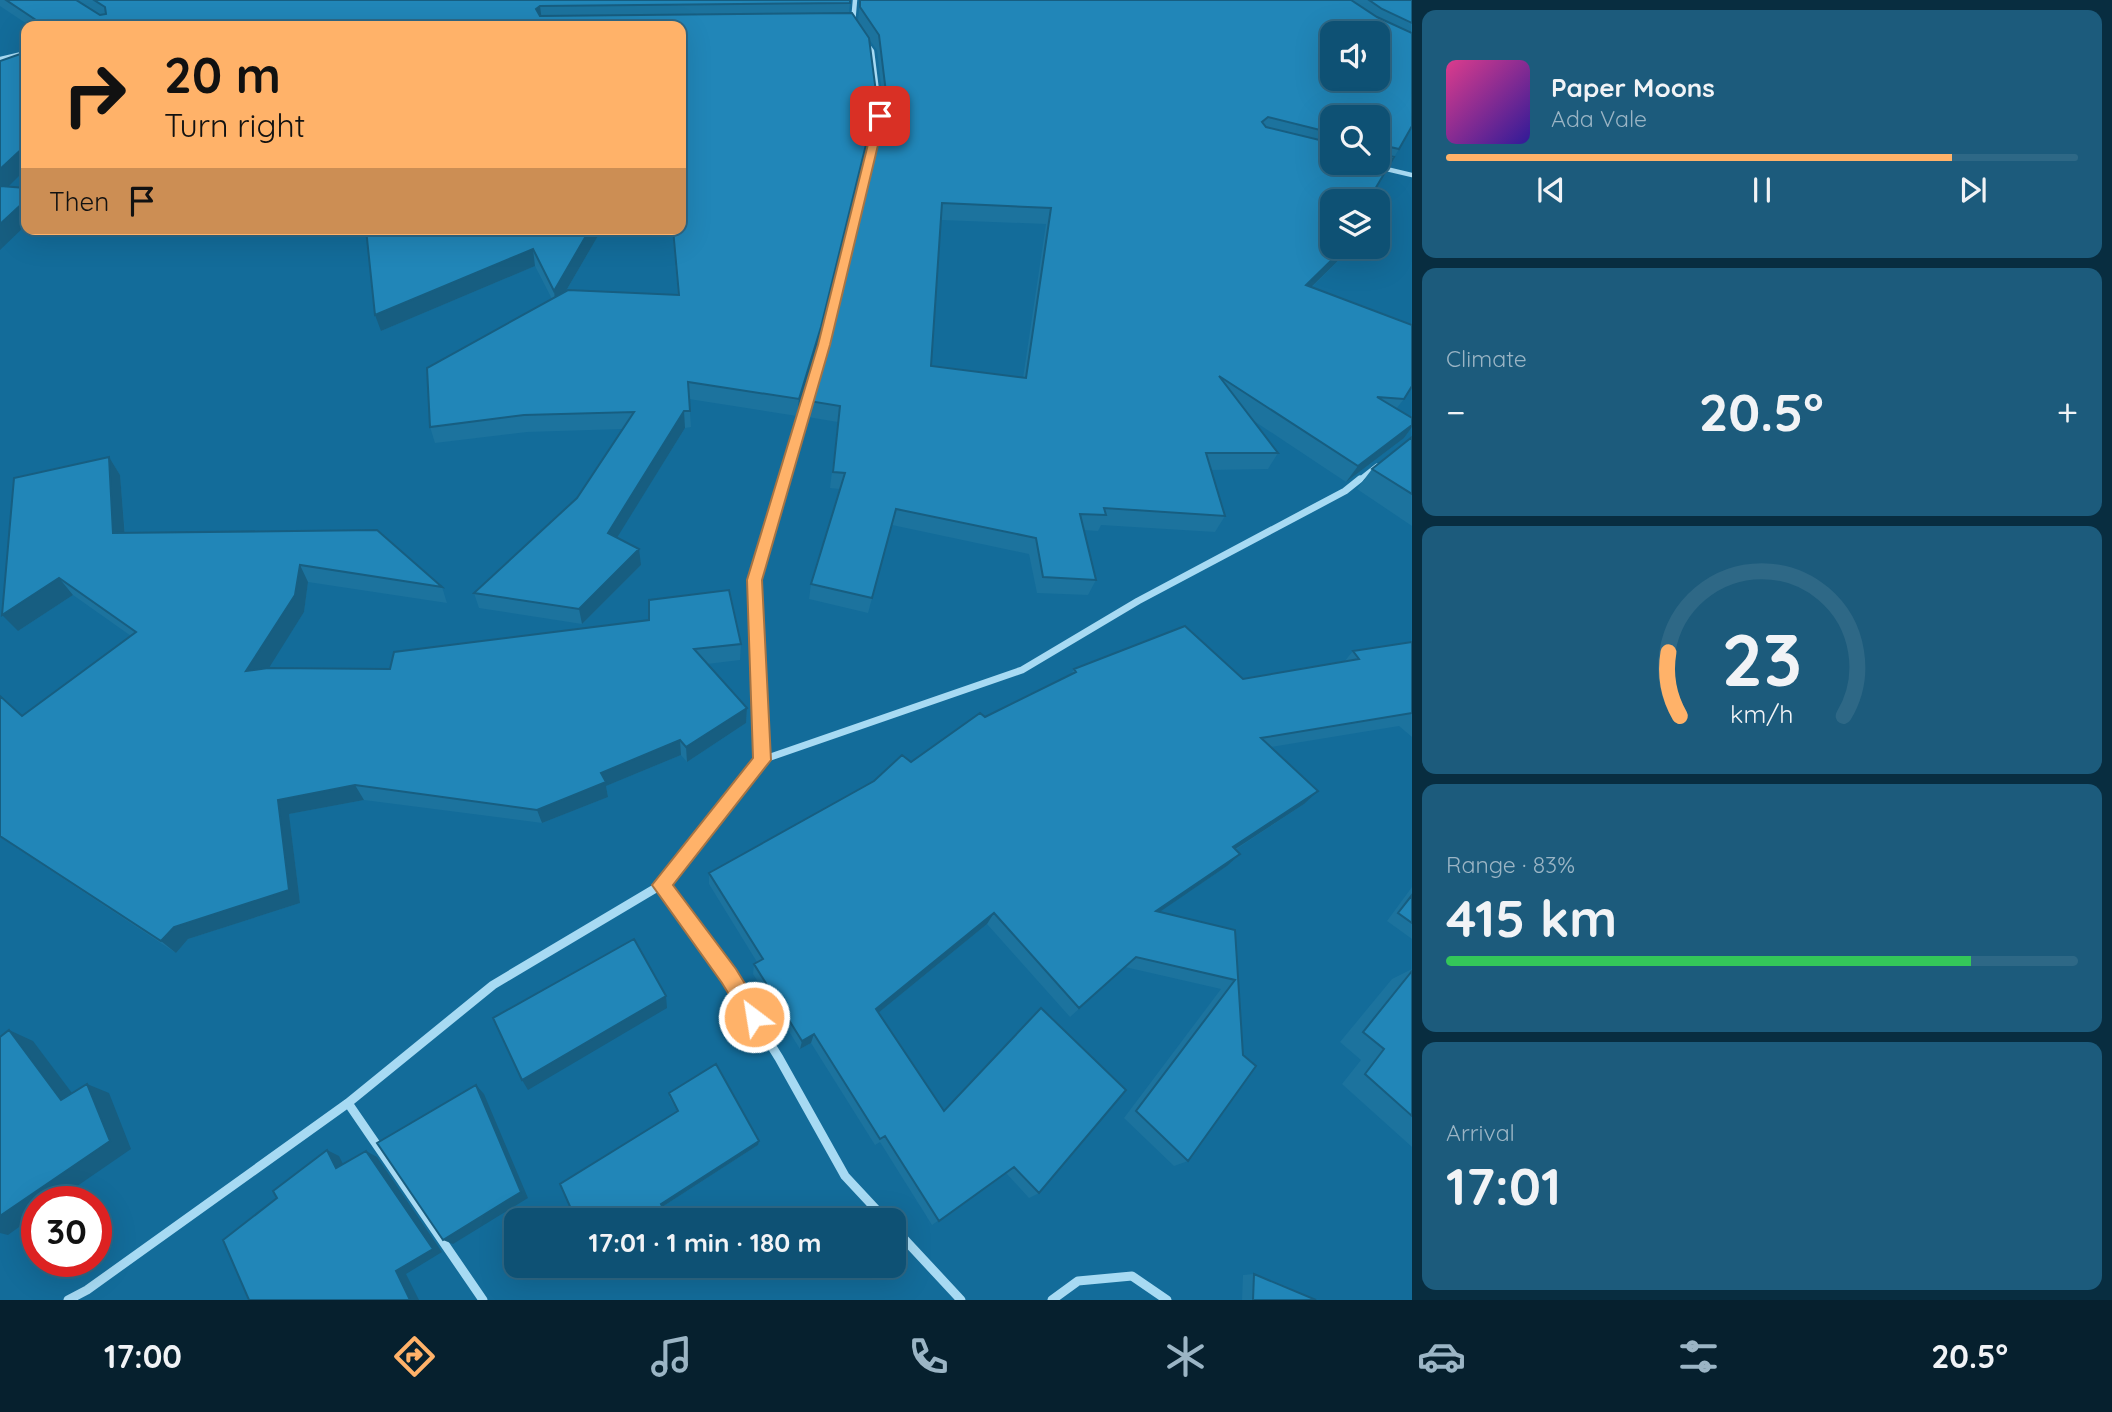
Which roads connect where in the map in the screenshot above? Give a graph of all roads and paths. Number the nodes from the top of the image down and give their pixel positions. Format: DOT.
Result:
graph roads {
  1 [pos="855,0"];
  2 [pos="840,23"];
  3 [pos="853,23"];
  4 [pos="21,54"];
  5 [pos="0,59"];
  6 [pos="1390,170"];
  7 [pos="1412,175"];
  8 [pos="1383,461"];
  9 [pos="762,760"];
  10 [pos="661,885"];
  11 [pos="348,1103"];
  12 [pos="875,1208"];
  13 [pos="906,1241"];
  14 [pos="68,1300"];
  15 [pos="483,1300"];
  16 [pos="961,1300"];
  17 [pos="1052,1300"];
  18 [pos="1167,1300"];
  1 -- 3 [label="street"];
  2 -- 3 [label="street"];
  3 -- 9 [label="street"];
  4 -- 5 [label="street"];
  6 -- 7 [label="street"];
  8 -- 9 [label="street"];
  9 -- 10 [label="street"];
  10 -- 11 [label="street"];
  10 -- 12 [label="street"];
  11 -- 14 [label="street"];
  11 -- 15 [label="street"];
  13 -- 16 [label="street"];
  17 -- 18 [label="street"];
}
